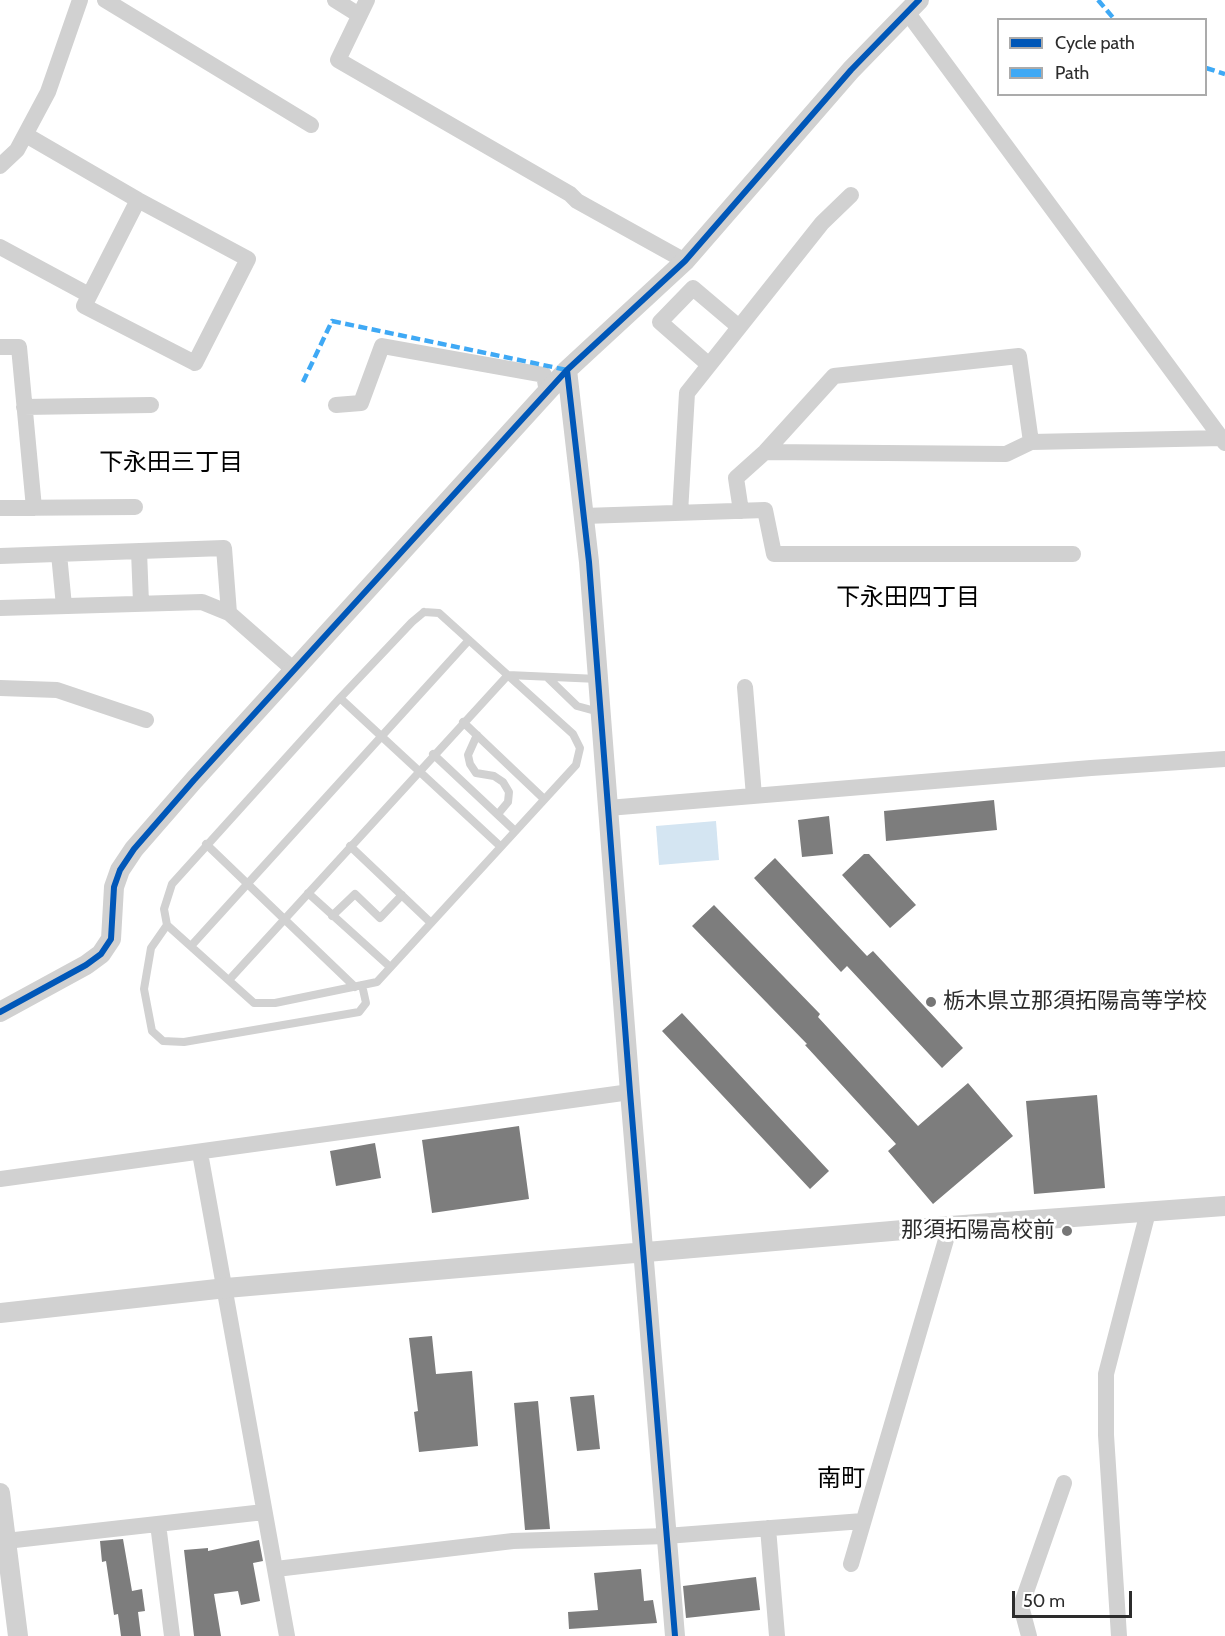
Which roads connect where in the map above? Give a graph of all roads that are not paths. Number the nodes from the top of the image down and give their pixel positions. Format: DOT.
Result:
graph roads {
  1 [pos="80,0"];
  2 [pos="105,0"];
  3 [pos="335,0"];
  4 [pos="367,0"];
  5 [pos="913,6"];
  6 [pos="359,15"];
  7 [pos="311,125"];
  8 [pos="26,135"];
  9 [pos="0,166"];
  10 [pos="851,195"];
  11 [pos="138,200"];
  12 [pos="0,247"];
  13 [pos="685,261"];
  14 [pos="89,295"];
  15 [pos="739,327"];
  16 [pos="0,347"];
  17 [pos="709,365"];
  18 [pos="567,370"];
  19 [pos="547,392"];
  20 [pos="151,405"];
  21 [pos="336,405"];
  22 [pos="24,407"];
  23 [pos="1224,440"];
  24 [pos="1031,442"];
  25 [pos="765,452"];
  26 [pos="135,507"];
  27 [pos="0,508"];
  28 [pos="34,508"];
  29 [pos="741,511"];
  30 [pos="680,513"];
  31 [pos="584,516"];
  32 [pos="139,551"];
  33 [pos="59,554"];
  34 [pos="1073,554"];
  35 [pos="0,556"];
  36 [pos="141,603"];
  37 [pos="63,606"];
  38 [pos="0,608"];
  39 [pos="229,613"];
  40 [pos="469,640"];
  41 [pos="295,671"];
  42 [pos="508,675"];
  43 [pos="547,677"];
  44 [pos="598,679"];
  45 [pos="745,687"];
  46 [pos="0,688"];
  47 [pos="340,698"];
  48 [pos="601,712"];
  49 [pos="146,720"];
  50 [pos="464,722"];
  51 [pos="477,735"];
  52 [pos="382,737"];
  53 [pos="433,754"];
  54 [pos="1225,759"];
  55 [pos="418,770"];
  56 [pos="754,796"];
  57 [pos="544,799"];
  58 [pos="608,808"];
  59 [pos="498,814"];
  60 [pos="514,830"];
  61 [pos="206,844"];
  62 [pos="350,846"];
  63 [pos="500,846"];
  64 [pos="248,884"];
  65 [pos="308,893"];
  66 [pos="402,895"];
  67 [pos="332,916"];
  68 [pos="285,917"];
  69 [pos="430,922"];
  70 [pos="167,925"];
  71 [pos="191,946"];
  72 [pos="389,966"];
  73 [pos="229,980"];
  74 [pos="358,986"];
  75 [pos="0,1012"];
  76 [pos="630,1092"];
  77 [pos="200,1153"];
  78 [pos="0,1179"];
  79 [pos="1225,1206"];
  80 [pos="1148,1212"];
  81 [pos="950,1226"];
  82 [pos="644,1253"];
  83 [pos="226,1288"];
  84 [pos="0,1313"];
  85 [pos="1064,1483"];
  86 [pos="0,1493"];
  87 [pos="264,1512"];
  88 [pos="863,1521"];
  89 [pos="158,1524"];
  90 [pos="768,1528"];
  91 [pos="666,1536"];
  92 [pos="4,1537"];
  93 [pos="851,1564"];
  94 [pos="276,1569"];
  95 [pos="18,1636"];
  96 [pos="171,1636"];
  97 [pos="287,1636"];
  98 [pos="675,1636"];
  99 [pos="777,1636"];
  100 [pos="1029,1636"];
  101 [pos="1119,1636"];
  1 -- 8 [label="street"];
  2 -- 7 [label="street"];
  3 -- 6 [label="street"];
  4 -- 6 [label="street"];
  5 -- 13 [label="street"];
  5 -- 23 [label="street"];
  6 -- 13 [label="street"];
  8 -- 9 [label="street"];
  8 -- 11 [label="street"];
  10 -- 15 [label="street"];
  11 -- 14 [label="street"];
  11 -- 14 [label="street"];
  12 -- 14 [label="street"];
  13 -- 18 [label="street"];
  15 -- 17 [label="street"];
  15 -- 17 [label="street"];
  16 -- 22 [label="street"];
  17 -- 30 [label="street"];
  18 -- 19 [label="street"];
  18 -- 31 [label="street"];
  19 -- 21 [label="street"];
  19 -- 41 [label="street"];
  20 -- 22 [label="street"];
  22 -- 28 [label="street"];
  23 -- 24 [label="street"];
  24 -- 25 [label="street"];
  24 -- 25 [label="street"];
  25 -- 29 [label="street"];
  26 -- 28 [label="street"];
  27 -- 28 [label="street"];
  29 -- 30 [label="street"];
  29 -- 34 [label="street"];
  30 -- 31 [label="street"];
  31 -- 44 [label="street"];
  32 -- 33 [label="street"];
  32 -- 36 [label="street"];
  32 -- 39 [label="street"];
  33 -- 35 [label="street"];
  33 -- 37 [label="street"];
  36 -- 37 [label="street"];
  36 -- 39 [label="street"];
  37 -- 38 [label="street"];
  39 -- 41 [label="street"];
  40 -- 42 [label="lane"];
  40 -- 47 [label="lane"];
  40 -- 52 [label="lane"];
  41 -- 75 [label="street"];
  42 -- 43 [label="lane"];
  42 -- 50 [label="lane"];
  42 -- 57 [label="lane"];
  43 -- 44 [label="lane"];
  43 -- 48 [label="lane"];
  44 -- 48 [label="street"];
  45 -- 56 [label="street"];
  46 -- 49 [label="street"];
  47 -- 52 [label="lane"];
  47 -- 61 [label="lane"];
  48 -- 58 [label="street"];
  50 -- 51 [label="lane"];
  50 -- 53 [label="lane"];
  51 -- 57 [label="lane"];
  51 -- 59 [label="lane"];
  52 -- 55 [label="lane"];
  52 -- 64 [label="lane"];
  53 -- 55 [label="lane"];
  53 -- 59 [label="lane"];
  54 -- 56 [label="street"];
  55 -- 62 [label="lane"];
  55 -- 63 [label="lane"];
  56 -- 58 [label="street"];
  57 -- 60 [label="lane"];
  58 -- 76 [label="street"];
  59 -- 60 [label="lane"];
  60 -- 63 [label="lane"];
  61 -- 64 [label="lane"];
  61 -- 70 [label="lane"];
  62 -- 65 [label="lane"];
  62 -- 66 [label="lane"];
  63 -- 69 [label="lane"];
  64 -- 68 [label="lane"];
  64 -- 71 [label="lane"];
  65 -- 67 [label="lane"];
  65 -- 68 [label="lane"];
  66 -- 67 [label="lane"];
  66 -- 69 [label="lane"];
  67 -- 72 [label="lane"];
  68 -- 73 [label="lane"];
  68 -- 74 [label="lane"];
  69 -- 72 [label="lane"];
  70 -- 71 [label="lane"];
  70 -- 74 [label="lane"];
  71 -- 73 [label="lane"];
  72 -- 74 [label="lane"];
  73 -- 74 [label="lane"];
  76 -- 77 [label="street"];
  76 -- 82 [label="street"];
  77 -- 78 [label="street"];
  77 -- 83 [label="street"];
  79 -- 80 [label="street"];
  80 -- 81 [label="street"];
  80 -- 101 [label="street"];
  81 -- 82 [label="street"];
  81 -- 88 [label="street"];
  82 -- 83 [label="street"];
  82 -- 91 [label="street"];
  83 -- 84 [label="street"];
  83 -- 87 [label="street"];
  85 -- 100 [label="street"];
  86 -- 92 [label="street"];
  87 -- 89 [label="street"];
  87 -- 94 [label="street"];
  88 -- 90 [label="street"];
  88 -- 93 [label="street"];
  89 -- 92 [label="street"];
  89 -- 96 [label="street"];
  90 -- 91 [label="street"];
  90 -- 99 [label="street"];
  91 -- 94 [label="street"];
  91 -- 98 [label="street"];
  92 -- 95 [label="street"];
  94 -- 97 [label="street"];
}
